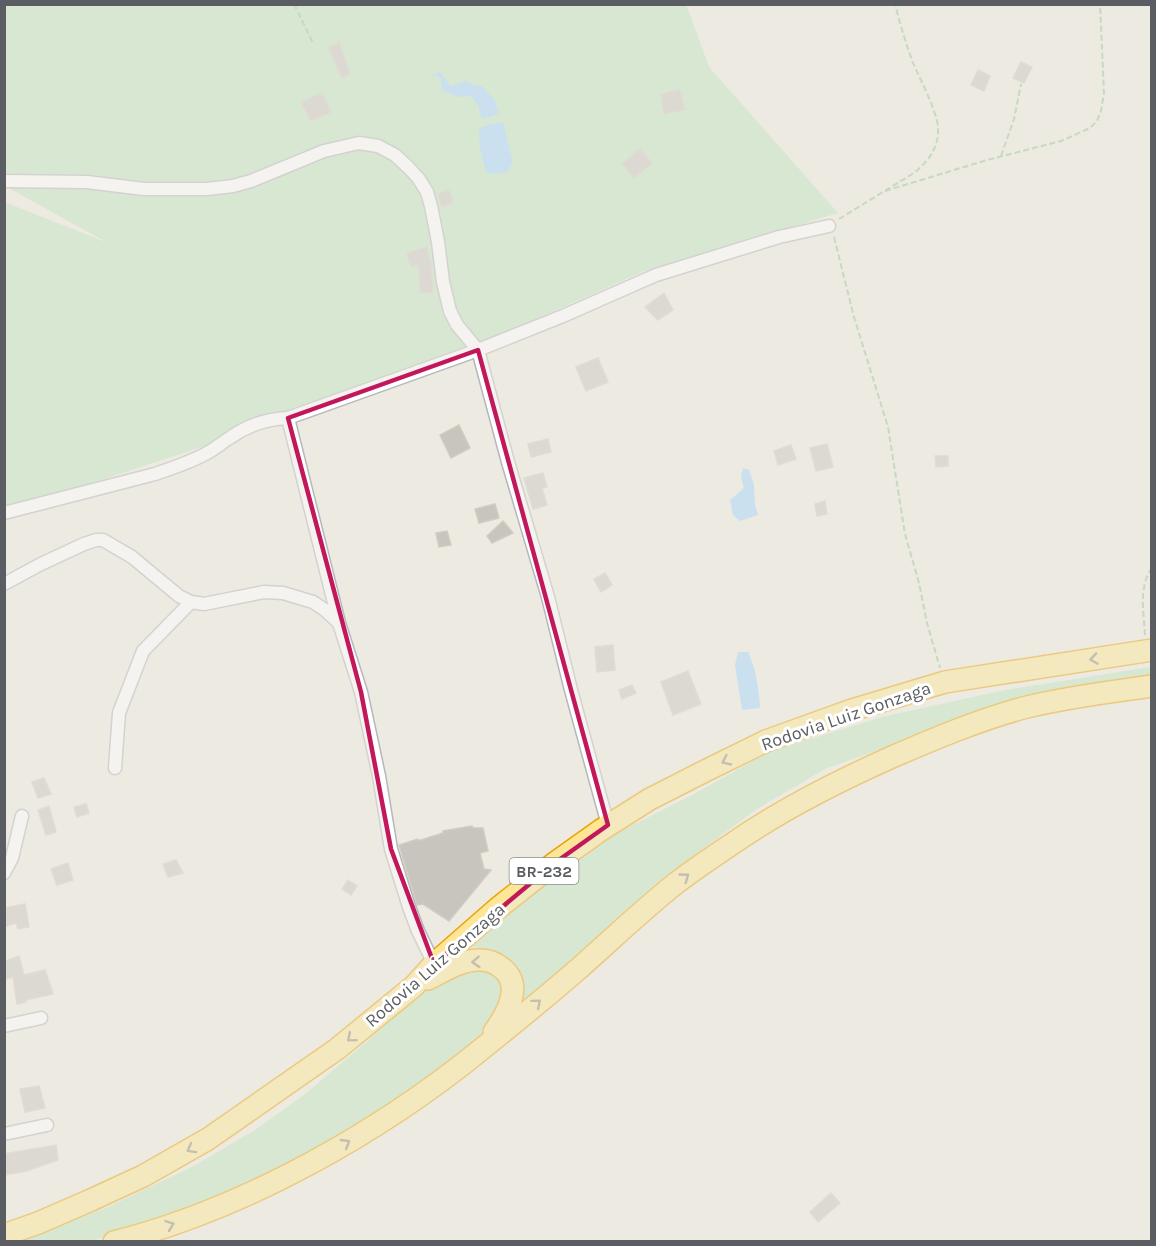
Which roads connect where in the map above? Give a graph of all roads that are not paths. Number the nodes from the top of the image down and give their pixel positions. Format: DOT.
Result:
graph roads {
  1 [pos="4,181"];
  2 [pos="830,226"];
  3 [pos="478,350"];
  4 [pos="288,418"];
  5 [pos="4,513"];
  6 [pos="4,584"];
  7 [pos="191,602"];
  8 [pos="339,623"];
  9 [pos="1149,650"];
  10 [pos="1152,686"];
  11 [pos="115,768"];
  12 [pos="22,816"];
  13 [pos="608,825"];
  14 [pos="4,873"];
  15 [pos="434,964"];
  16 [pos="414,986"];
  17 [pos="41,1018"];
  18 [pos="4,1026"];
  19 [pos="482,1050"];
  20 [pos="47,1125"];
  21 [pos="4,1134"];
  22 [pos="4,1234"];
  23 [pos="114,1242"];
  1 -- 3 [label="street"];
  2 -- 3 [label="street"];
  3 -- 4 [label="street"];
  3 -- 13 [label="street"];
  4 -- 5 [label="street"];
  4 -- 8 [label="street"];
  6 -- 7 [label="street"];
  7 -- 8 [label="street"];
  7 -- 11 [label="street"];
  8 -- 15 [label="street"];
  9 -- 13 [label="highway, Rodovia Luiz Gonzaga / BR-232, one-way"];
  19 -- 10 [label="highway, one-way"];
  12 -- 14 [label="street"];
  13 -- 15 [label="highway, Rodovia Luiz Gonzaga / BR-232"];
  15 -- 16 [label="highway, Rodovia Luiz Gonzaga / BR-232"];
  19 -- 16 [label="highway, one-way"];
  16 -- 22 [label="highway, Rodovia Luiz Gonzaga / BR-232, one-way"];
  17 -- 18 [label="street"];
  23 -- 19 [label="highway, one-way"];
  20 -- 21 [label="street"];
}
